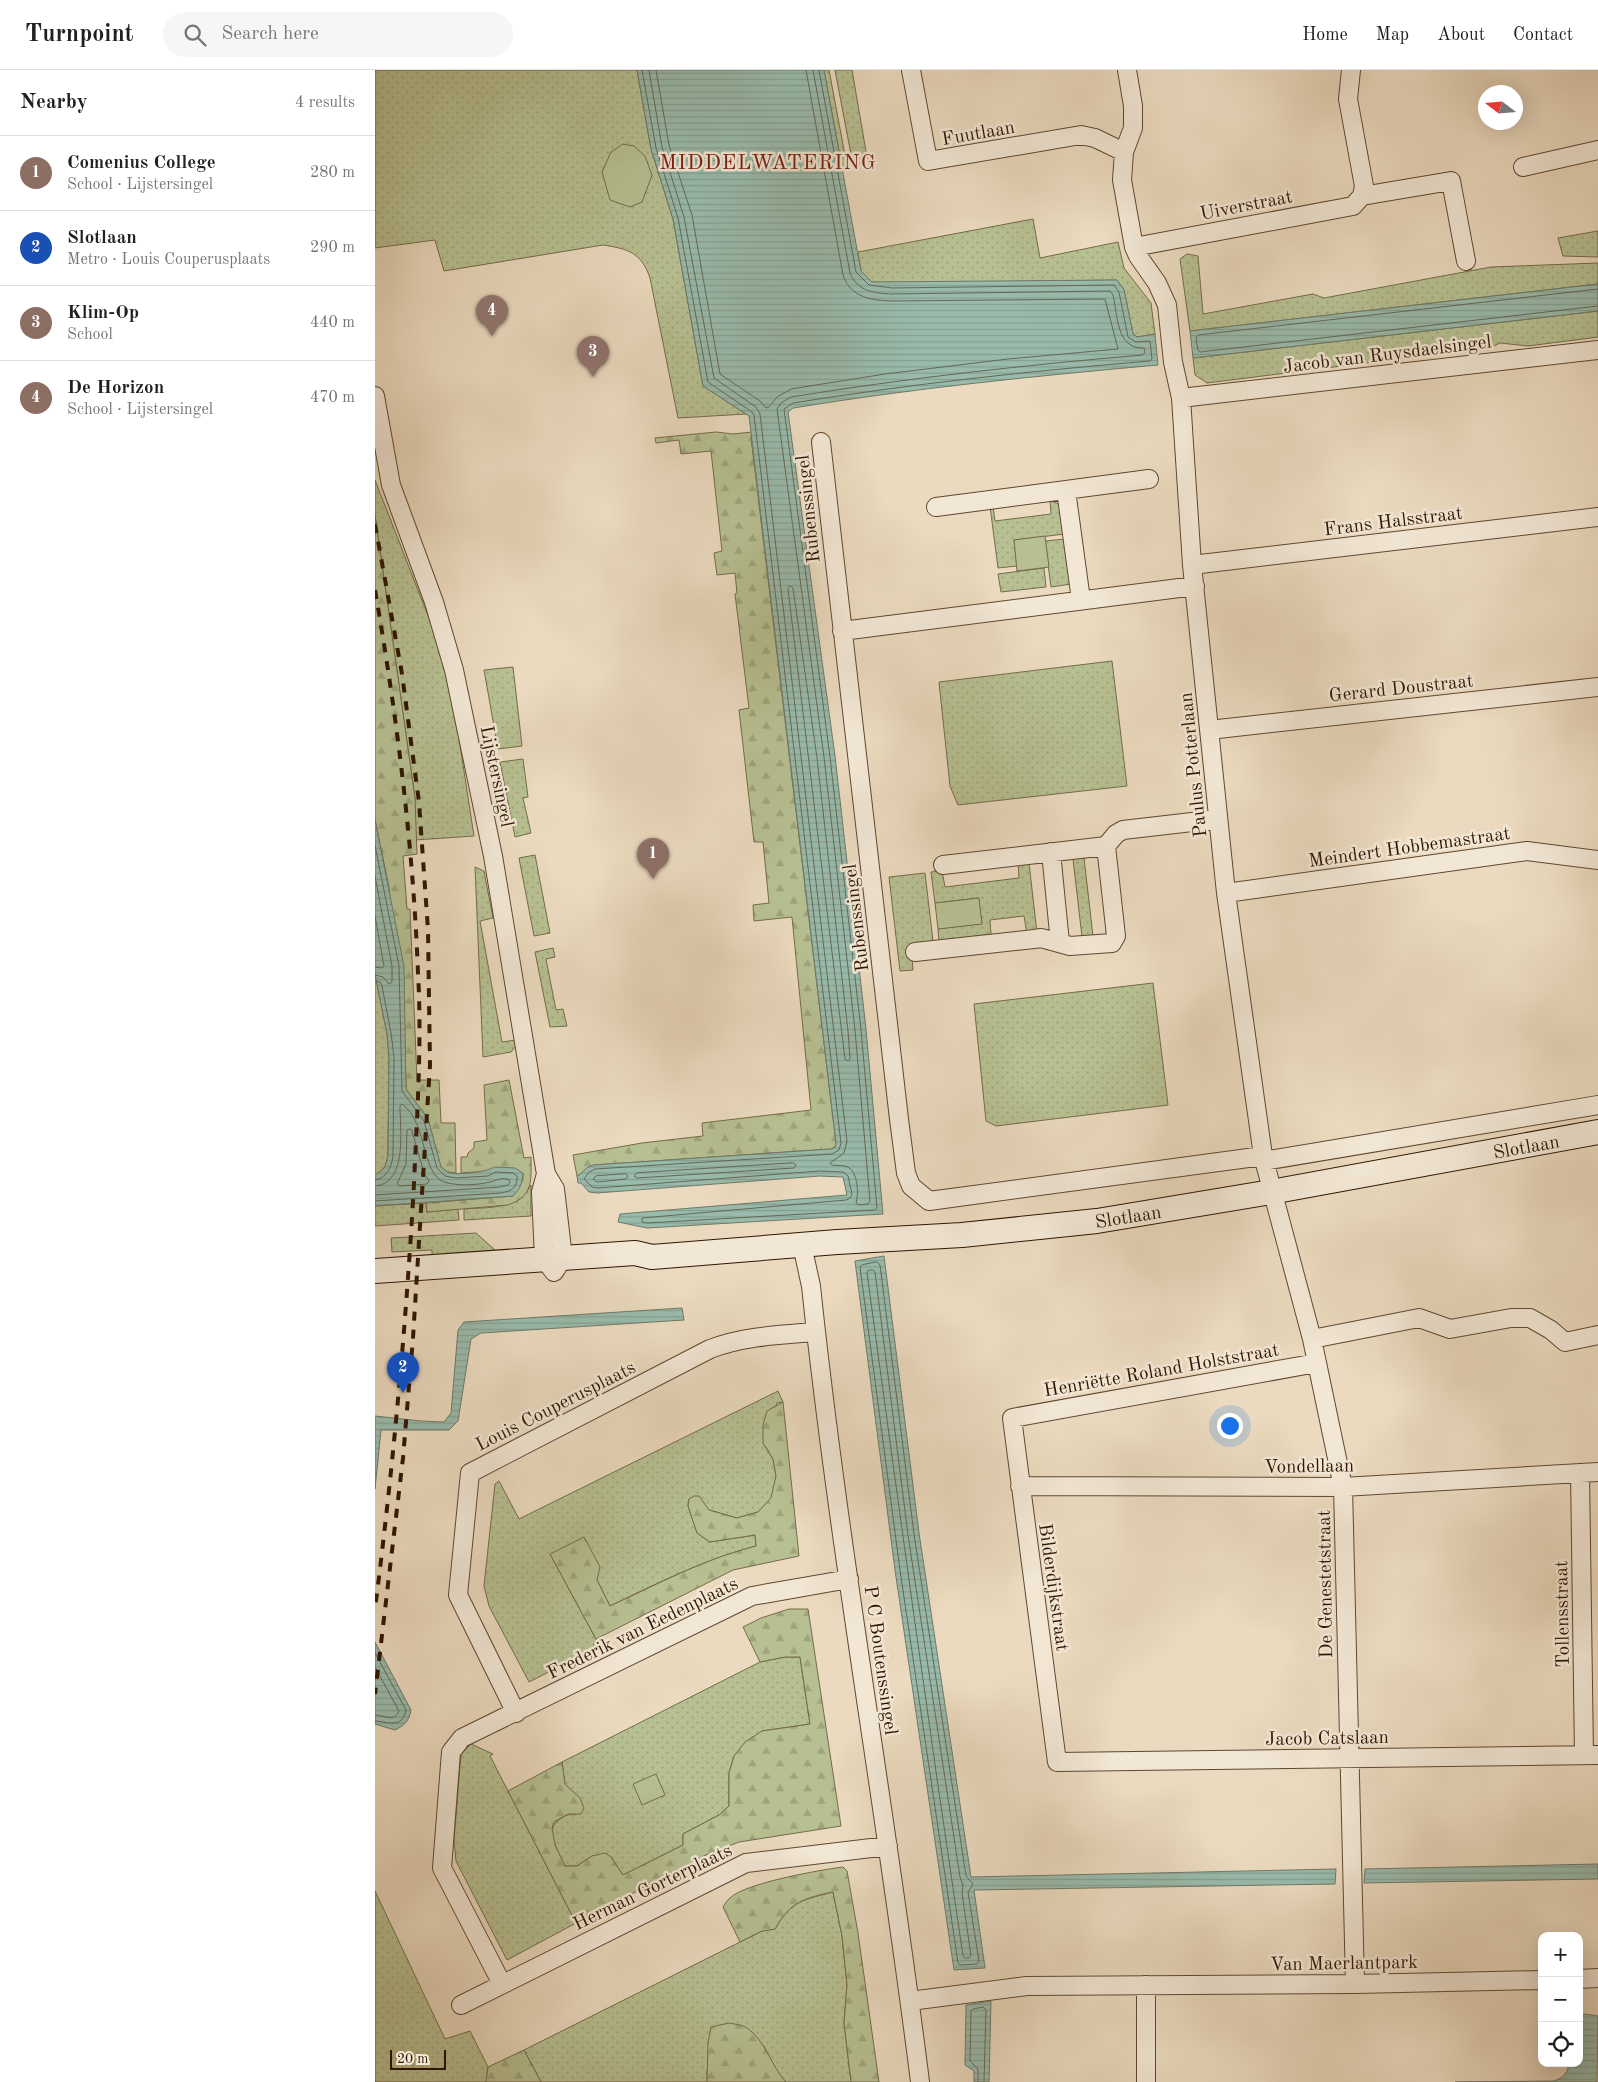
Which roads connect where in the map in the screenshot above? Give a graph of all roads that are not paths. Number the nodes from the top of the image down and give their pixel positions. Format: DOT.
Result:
graph roads {
  1 [pos="911,70"];
  2 [pos="1127,70"];
  3 [pos="1351,70"];
  4 [pos="1598,150"];
  5 [pos="1124,152"];
  6 [pos="1523,167"];
  7 [pos="1362,196"];
  8 [pos="1134,247"];
  9 [pos="1466,261"];
  10 [pos="1598,350"];
  11 [pos="375,396"];
  12 [pos="1181,398"];
  13 [pos="821,442"];
  14 [pos="1149,479"];
  15 [pos="1066,490"];
  16 [pos="936,507"];
  17 [pos="1598,517"];
  18 [pos="1192,565"];
  19 [pos="1195,586"];
  20 [pos="1081,600"];
  21 [pos="842,631"];
  22 [pos="1598,687"];
  23 [pos="1209,730"];
  24 [pos="1218,819"];
  25 [pos="1106,846"];
  26 [pos="1051,852"];
  27 [pos="1598,860"];
  28 [pos="943,865"];
  29 [pos="1226,893"];
  30 [pos="1059,943"];
  31 [pos="915,952"];
  32 [pos="1598,1105"];
  33 [pos="1598,1132"];
  34 [pos="1263,1159"];
  35 [pos="1271,1192"];
  36 [pos="920,1195"];
  37 [pos="802,1245"];
  38 [pos="553,1263"];
  39 [pos="375,1271"];
  40 [pos="375,1285"];
  41 [pos="816,1332"];
  42 [pos="1598,1335"];
  43 [pos="1312,1339"];
  44 [pos="1317,1363"];
  45 [pos="1012,1418"];
  46 [pos="1598,1472"];
  47 [pos="1580,1473"];
  48 [pos="1020,1486"];
  49 [pos="1343,1487"];
  50 [pos="849,1579"];
  51 [pos="516,1713"];
  52 [pos="1591,1755"];
  53 [pos="1350,1758"];
  54 [pos="1057,1762"];
  55 [pos="888,1846"];
  56 [pos="1598,1978"];
  57 [pos="1583,1979"];
  58 [pos="1538,1980"];
  59 [pos="502,1984"];
  60 [pos="1355,1984"];
  61 [pos="1146,1985"];
  62 [pos="910,2001"];
  63 [pos="461,2005"];
  64 [pos="920,2082"];
  65 [pos="1147,2082"];
  1 -- 5 [label="street, Fuutlaan"];
  2 -- 5 [label="street, Paulus Potterlaan"];
  3 -- 7 [label="street"];
  4 -- 6 [label="street"];
  5 -- 8 [label="street, Paulus Potterlaan"];
  7 -- 8 [label="street, Uiverstraat"];
  7 -- 9 [label="street, Uiverstraat"];
  8 -- 12 [label="street, Paulus Potterlaan"];
  10 -- 12 [label="street, Jacob van Ruysdaelsingel"];
  11 -- 38 [label="street, Lijstersingel"];
  12 -- 18 [label="street, Paulus Potterlaan"];
  13 -- 21 [label="street, Rubenssingel"];
  14 -- 15 [label="street"];
  15 -- 16 [label="street"];
  15 -- 20 [label="street"];
  17 -- 18 [label="street, Frans Halsstraat"];
  18 -- 19 [label="street, Paulus Potterlaan"];
  19 -- 20 [label="street"];
  19 -- 23 [label="street, Paulus Potterlaan"];
  20 -- 21 [label="street"];
  21 -- 36 [label="street, Rubenssingel"];
  22 -- 23 [label="street, Gerard Doustraat"];
  23 -- 24 [label="street, Paulus Potterlaan"];
  24 -- 25 [label="street"];
  24 -- 29 [label="street, Paulus Potterlaan"];
  25 -- 26 [label="street"];
  25 -- 30 [label="street"];
  26 -- 28 [label="street"];
  26 -- 30 [label="street"];
  27 -- 29 [label="street, Meindert Hobbemastraat"];
  29 -- 34 [label="street, Paulus Potterlaan"];
  30 -- 31 [label="street"];
  32 -- 34 [label="street, Slotlaan"];
  33 -- 35 [label="street, Slotlaan"];
  34 -- 35 [label="street, Paulus Potterlaan"];
  34 -- 36 [label="street, Slotlaan"];
  35 -- 37 [label="street, Slotlaan"];
  35 -- 43 [label="street, De Genestetstraat"];
  37 -- 38 [label="street, Slotlaan"];
  37 -- 41 [label="street, P C Boutenssingel"];
  38 -- 39 [label="street, Slotlaan"];
  38 -- 40 [label="street, Slotlaan"];
  41 -- 50 [label="street, P C Boutenssingel"];
  41 -- 51 [label="street, Louis Couperusplaats"];
  42 -- 43 [label="street"];
  43 -- 44 [label="street, De Genestetstraat"];
  44 -- 45 [label="street, Henriëtte Roland Holststraat"];
  44 -- 49 [label="street, De Genestetstraat"];
  45 -- 48 [label="street, Bilderdijkstraat"];
  46 -- 47 [label="street, Vondellaan"];
  47 -- 49 [label="street, Vondellaan"];
  47 -- 52 [label="street, Tollensstraat"];
  48 -- 49 [label="street, Vondellaan"];
  48 -- 54 [label="street, Bilderdijkstraat"];
  49 -- 53 [label="street, De Genestetstraat"];
  50 -- 51 [label="street, Frederik van Eedenplaats"];
  50 -- 55 [label="street, P C Boutenssingel"];
  51 -- 59 [label="street"];
  52 -- 53 [label="street, Jacob Catslaan"];
  53 -- 54 [label="street, Jacob Catslaan"];
  53 -- 60 [label="street, De Genestetstraat"];
  55 -- 59 [label="street, Herman Gorterplaats"];
  55 -- 62 [label="street, P C Boutenssingel"];
  56 -- 57 [label="street"];
  58 -- 60 [label="street, Van Maerlantpark"];
  59 -- 63 [label="street, Herman Gorterplaats"];
  60 -- 61 [label="street, Van Maerlantpark"];
  61 -- 62 [label="street, Van Maerlantpark"];
  61 -- 65 [label="street"];
  62 -- 64 [label="street, P C Boutenssingel"];
}
